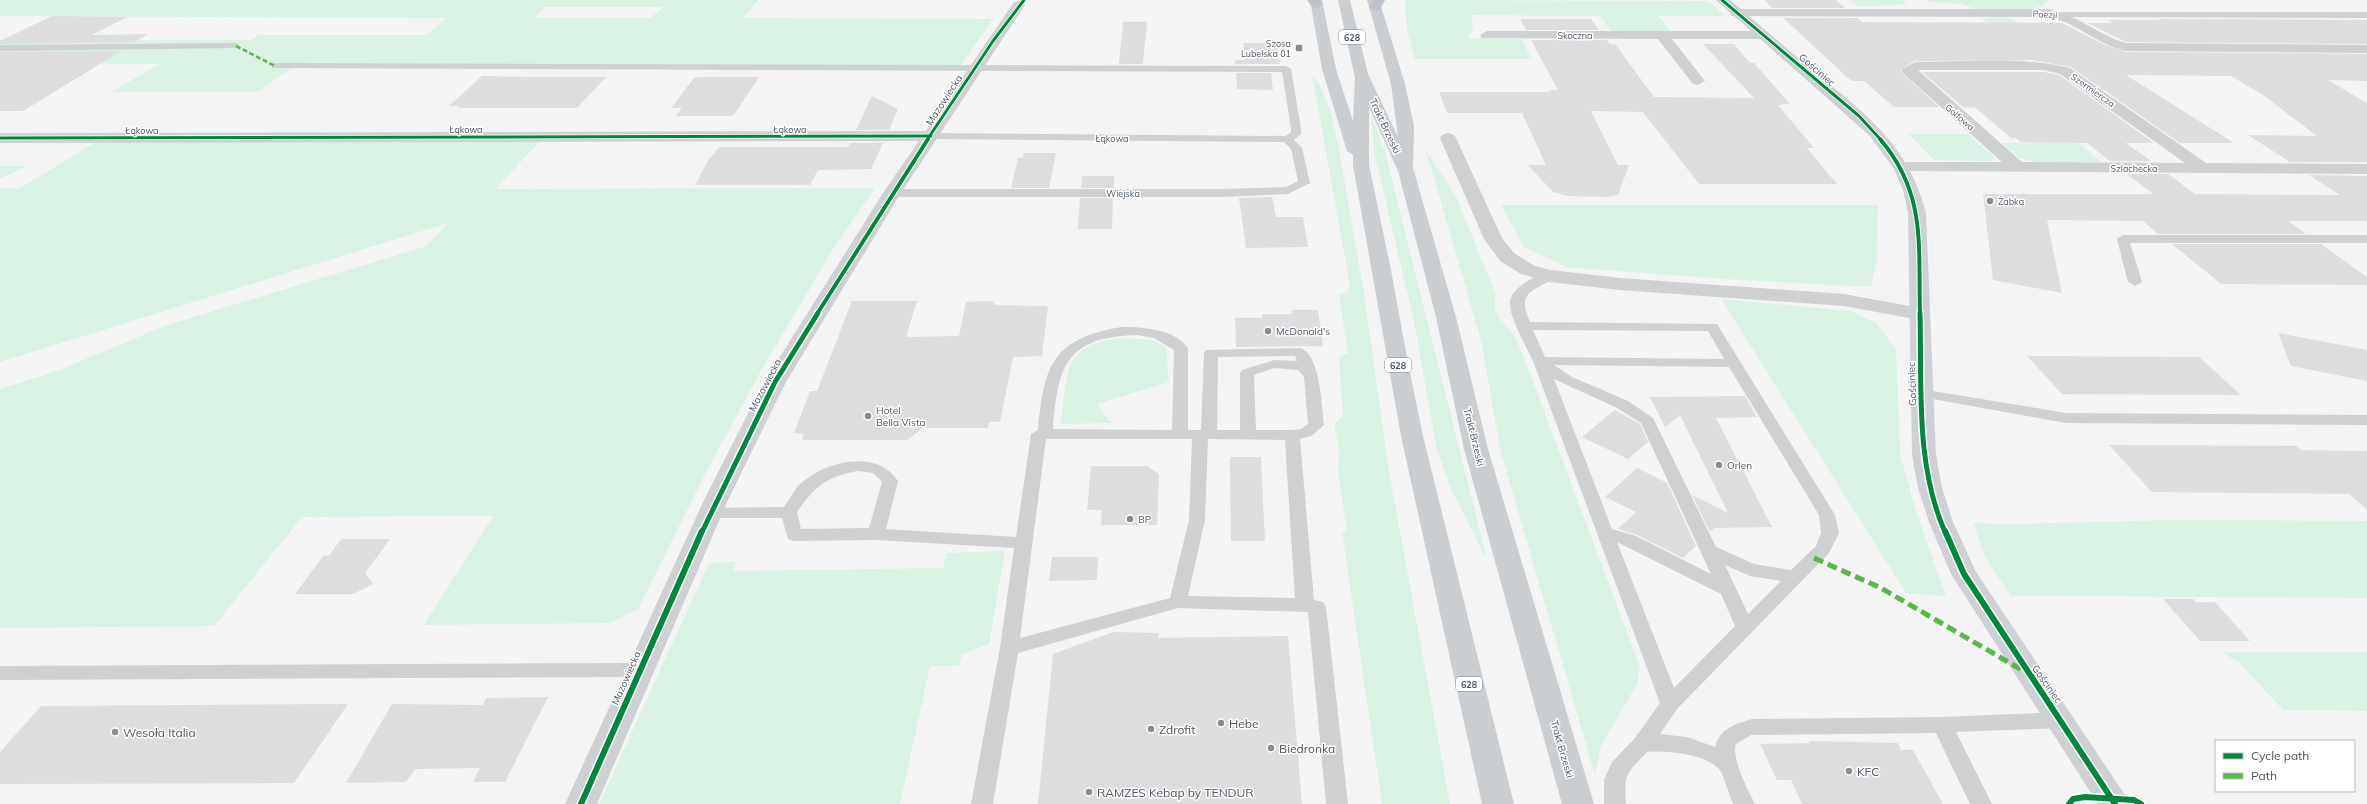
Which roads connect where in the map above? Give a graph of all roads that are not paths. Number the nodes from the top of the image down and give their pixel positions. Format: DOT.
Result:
graph roads {
  1 [pos="1344,0"];
  2 [pos="1916,0"];
  3 [pos="1315,1"];
  4 [pos="1376,2"];
  5 [pos="1019,5"];
  6 [pos="1730,7"];
  7 [pos="1933,13"];
  8 [pos="2063,15"];
  9 [pos="2367,15"];
  10 [pos="1487,35"];
  11 [pos="1662,35"];
  12 [pos="1762,35"];
  13 [pos="236,46"];
  14 [pos="0,48"];
  15 [pos="2367,49"];
  16 [pos="275,66"];
  17 [pos="1915,66"];
  18 [pos="976,68"];
  19 [pos="1361,74"];
  20 [pos="1698,81"];
  21 [pos="931,136"];
  22 [pos="0,138"];
  23 [pos="1448,138"];
  24 [pos="1287,139"];
  25 [pos="1361,165"];
  26 [pos="1901,166"];
  27 [pos="2018,167"];
  28 [pos="2204,169"];
  29 [pos="2367,169"];
  30 [pos="1406,171"];
  31 [pos="892,193"];
  32 [pos="2367,239"];
  33 [pos="1549,276"];
  34 [pos="2135,282"];
  35 [pos="1920,314"];
  36 [pos="1525,326"];
  37 [pos="1540,361"];
  38 [pos="1734,363"];
  39 [pos="1311,376"];
  40 [pos="1921,393"];
  41 [pos="2367,420"];
  42 [pos="1045,434"];
  43 [pos="1180,434"];
  44 [pos="1205,434"];
  45 [pos="1248,435"];
  46 [pos="1292,435"];
  47 [pos="789,512"];
  48 [pos="711,513"];
  49 [pos="876,534"];
  50 [pos="1605,534"];
  51 [pos="1024,543"];
  52 [pos="1708,551"];
  53 [pos="1795,577"];
  54 [pos="1727,590"];
  55 [pos="1178,602"];
  56 [pos="1305,605"];
  57 [pos="1745,627"];
  58 [pos="1009,648"];
  59 [pos="640,670"];
  60 [pos="0,673"];
  61 [pos="1670,704"];
  62 [pos="2061,720"];
  63 [pos="1942,725"];
  64 [pos="1642,744"];
  65 [pos="1729,765"];
  66 [pos="2111,802"];
  67 [pos="581,804"];
  68 [pos="982,804"];
  69 [pos="1337,804"];
  70 [pos="1498,804"];
  71 [pos="1578,804"];
  72 [pos="1615,804"];
  73 [pos="1744,804"];
  74 [pos="1981,804"];
  1 -- 19 [label="main road, Trakt Brzeski / 628"];
  2 -- 7 [label="street"];
  3 -- 25 [label="main road"];
  4 -- 30 [label="main road"];
  5 -- 18 [label="street, Mazowiecka"];
  6 -- 7 [label="street, Poezji"];
  6 -- 12 [label="street, Gościniec"];
  7 -- 8 [label="street, Poezji"];
  8 -- 9 [label="lane"];
  8 -- 15 [label="street, Poezji"];
  10 -- 11 [label="street, Skoczna"];
  11 -- 12 [label="street, Skoczna"];
  11 -- 20 [label="street"];
  12 -- 26 [label="street, Gościniec"];
  13 -- 14 [label="lane"];
  16 -- 18 [label="lane"];
  17 -- 27 [label="street, Golfowa"];
  17 -- 28 [label="street, Szermiercza"];
  18 -- 21 [label="street, Mazowiecka"];
  18 -- 24 [label="lane"];
  19 -- 25 [label="main road, Trakt Brzeski / 628"];
  19 -- 30 [label="main road, Trakt Brzeski / 628"];
  21 -- 22 [label="street, Łąkowa"];
  21 -- 24 [label="lane, Łąkowa"];
  21 -- 31 [label="street, Mazowiecka"];
  23 -- 33 [label="street"];
  24 -- 31 [label="lane, Wiejska"];
  25 -- 70 [label="main road, Trakt Brzeski / 628"];
  26 -- 27 [label="street, Szlachecka"];
  26 -- 35 [label="street, Gościniec"];
  27 -- 28 [label="street, Szlachecka"];
  28 -- 29 [label="street, Szlachecka"];
  30 -- 71 [label="main road, Trakt Brzeski / 628"];
  31 -- 48 [label="street, Mazowiecka"];
  32 -- 34 [label="lane"];
  33 -- 35 [label="street"];
  33 -- 36 [label="lane"];
  35 -- 40 [label="street, Gościniec"];
  36 -- 37 [label="lane"];
  36 -- 38 [label="lane"];
  37 -- 38 [label="lane"];
  37 -- 50 [label="lane"];
  37 -- 52 [label="lane"];
  38 -- 53 [label="lane"];
  39 -- 44 [label="lane"];
  39 -- 45 [label="lane"];
  39 -- 46 [label="lane"];
  40 -- 41 [label="lane"];
  40 -- 62 [label="street, Gościniec"];
  42 -- 43 [label="lane"];
  42 -- 43 [label="lane"];
  42 -- 51 [label="lane"];
  43 -- 44 [label="lane"];
  44 -- 45 [label="lane"];
  44 -- 55 [label="lane"];
  45 -- 46 [label="lane"];
  46 -- 56 [label="lane"];
  47 -- 48 [label="lane"];
  47 -- 49 [label="lane"];
  47 -- 49 [label="lane"];
  48 -- 59 [label="street, Mazowiecka"];
  49 -- 51 [label="lane"];
  50 -- 54 [label="lane"];
  50 -- 61 [label="lane"];
  51 -- 58 [label="lane"];
  52 -- 53 [label="lane"];
  52 -- 54 [label="lane"];
  53 -- 57 [label="lane"];
  54 -- 57 [label="lane"];
  55 -- 56 [label="lane"];
  55 -- 58 [label="lane"];
  56 -- 69 [label="lane"];
  57 -- 61 [label="lane"];
  58 -- 68 [label="lane"];
  59 -- 60 [label="lane"];
  59 -- 67 [label="street, Mazowiecka"];
  61 -- 64 [label="lane"];
  62 -- 63 [label="lane"];
  62 -- 66 [label="street, Gościniec"];
  63 -- 65 [label="lane"];
  63 -- 74 [label="lane"];
  64 -- 65 [label="lane"];
  64 -- 72 [label="lane"];
  65 -- 73 [label="lane"];
}
